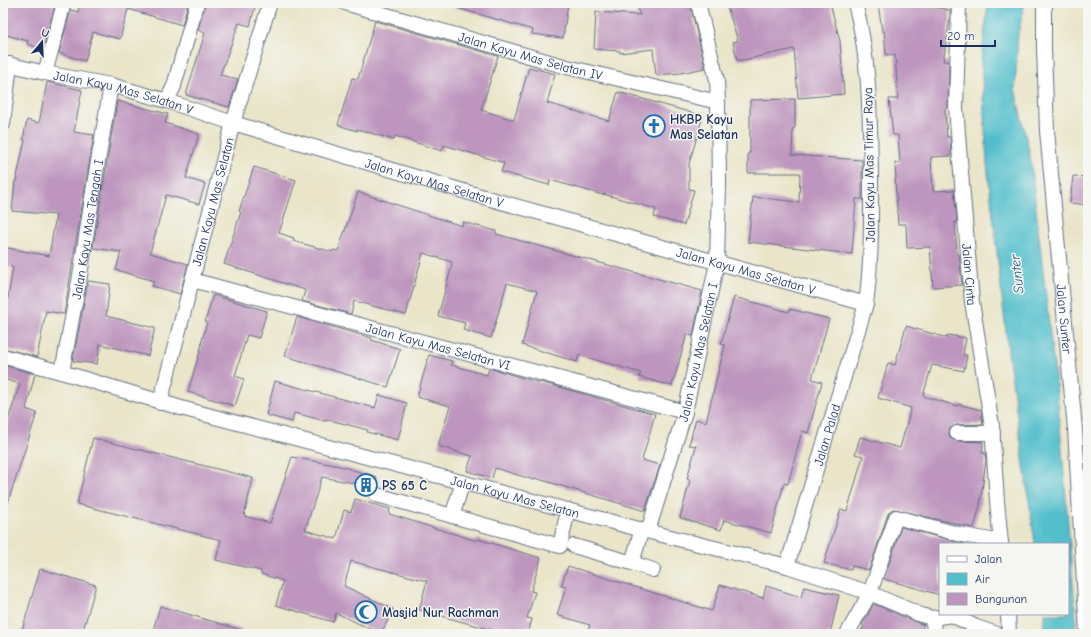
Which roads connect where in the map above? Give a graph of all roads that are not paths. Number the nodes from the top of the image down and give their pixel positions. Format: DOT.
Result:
graph roads {
  1 [pos="64,3"];
  2 [pos="197,3"];
  3 [pos="270,3"];
  4 [pos="344,3"];
  5 [pos="698,3"];
  6 [pos="855,3"];
  7 [pos="959,3"];
  8 [pos="1046,3"];
  9 [pos="7,64"];
  10 [pos="45,73"];
  11 [pos="111,85"];
  12 [pos="167,101"];
  13 [pos="718,102"];
  14 [pos="233,123"];
  15 [pos="3,124"];
  16 [pos="717,263"];
  17 [pos="192,280"];
  18 [pos="866,304"];
  19 [pos="3,356"];
  20 [pos="62,372"];
  21 [pos="160,403"];
  22 [pos="685,412"];
  23 [pos="957,434"];
  24 [pos="993,434"];
  25 [pos="463,482"];
  26 [pos="377,495"];
  27 [pos="568,510"];
  28 [pos="452,516"];
  29 [pos="645,530"];
  30 [pos="1001,543"];
  31 [pos="574,546"];
  32 [pos="632,563"];
  33 [pos="787,566"];
  34 [pos="653,570"];
  35 [pos="870,593"];
  36 [pos="932,618"];
  37 [pos="847,634"];
  38 [pos="931,634"];
  39 [pos="997,634"];
  40 [pos="1087,634"];
  1 -- 10 [label="street"];
  2 -- 12 [label="street"];
  3 -- 14 [label="street, Jalan Kayu Mas Selatan"];
  4 -- 13 [label="street, Jalan Kayu Mas Selatan IV"];
  5 -- 13 [label="street, Jalan Kayu Mas Selatan I"];
  6 -- 18 [label="street, Jalan Kayu Mas Timur Raya"];
  7 -- 24 [label="street, Jalan Cinta"];
  8 -- 40 [label="street, Jalan Sunter"];
  9 -- 10 [label="street, Jalan Kayu Mas Selatan V"];
  9 -- 15 [label="street"];
  10 -- 11 [label="street, Jalan Kayu Mas Selatan V"];
  11 -- 12 [label="street, Jalan Kayu Mas Selatan V"];
  11 -- 20 [label="street, Jalan Kayu Mas Tengah I"];
  12 -- 14 [label="street, Jalan Kayu Mas Selatan V"];
  13 -- 16 [label="street, Jalan Kayu Mas Selatan I"];
  14 -- 16 [label="street, Jalan Kayu Mas Selatan V"];
  14 -- 17 [label="street, Jalan Kayu Mas Selatan"];
  16 -- 18 [label="street, Jalan Kayu Mas Selatan V"];
  16 -- 22 [label="street, Jalan Kayu Mas Selatan I"];
  17 -- 21 [label="street, Jalan Kayu Mas Selatan"];
  17 -- 22 [label="street, Jalan Kayu Mas Selatan VI"];
  18 -- 33 [label="street, Jalan Palad"];
  19 -- 20 [label="street, Jalan Kayu Mas Selatan"];
  20 -- 21 [label="street, Jalan Kayu Mas Selatan"];
  21 -- 25 [label="street, Jalan Kayu Mas Selatan"];
  22 -- 29 [label="street, Jalan Kayu Mas Selatan I"];
  23 -- 24 [label="street"];
  24 -- 30 [label="street, Jalan Cinta"];
  25 -- 27 [label="street, Jalan Kayu Mas Selatan"];
  25 -- 28 [label="street"];
  26 -- 28 [label="street"];
  27 -- 28 [label="street"];
  27 -- 29 [label="street, Jalan Kayu Mas Selatan"];
  29 -- 32 [label="street, Jalan Kayu Mas Selatan I"];
  29 -- 33 [label="street, Jalan Kayu Mas Selatan"];
  30 -- 35 [label="street"];
  31 -- 32 [label="street"];
  32 -- 34 [label="street"];
  33 -- 35 [label="street, Jalan Kayu Mas Selatan"];
  35 -- 36 [label="street, Jalan Kayu Mas Selatan"];
  35 -- 37 [label="street"];
  36 -- 38 [label="street"];
  36 -- 39 [label="street"];
}
